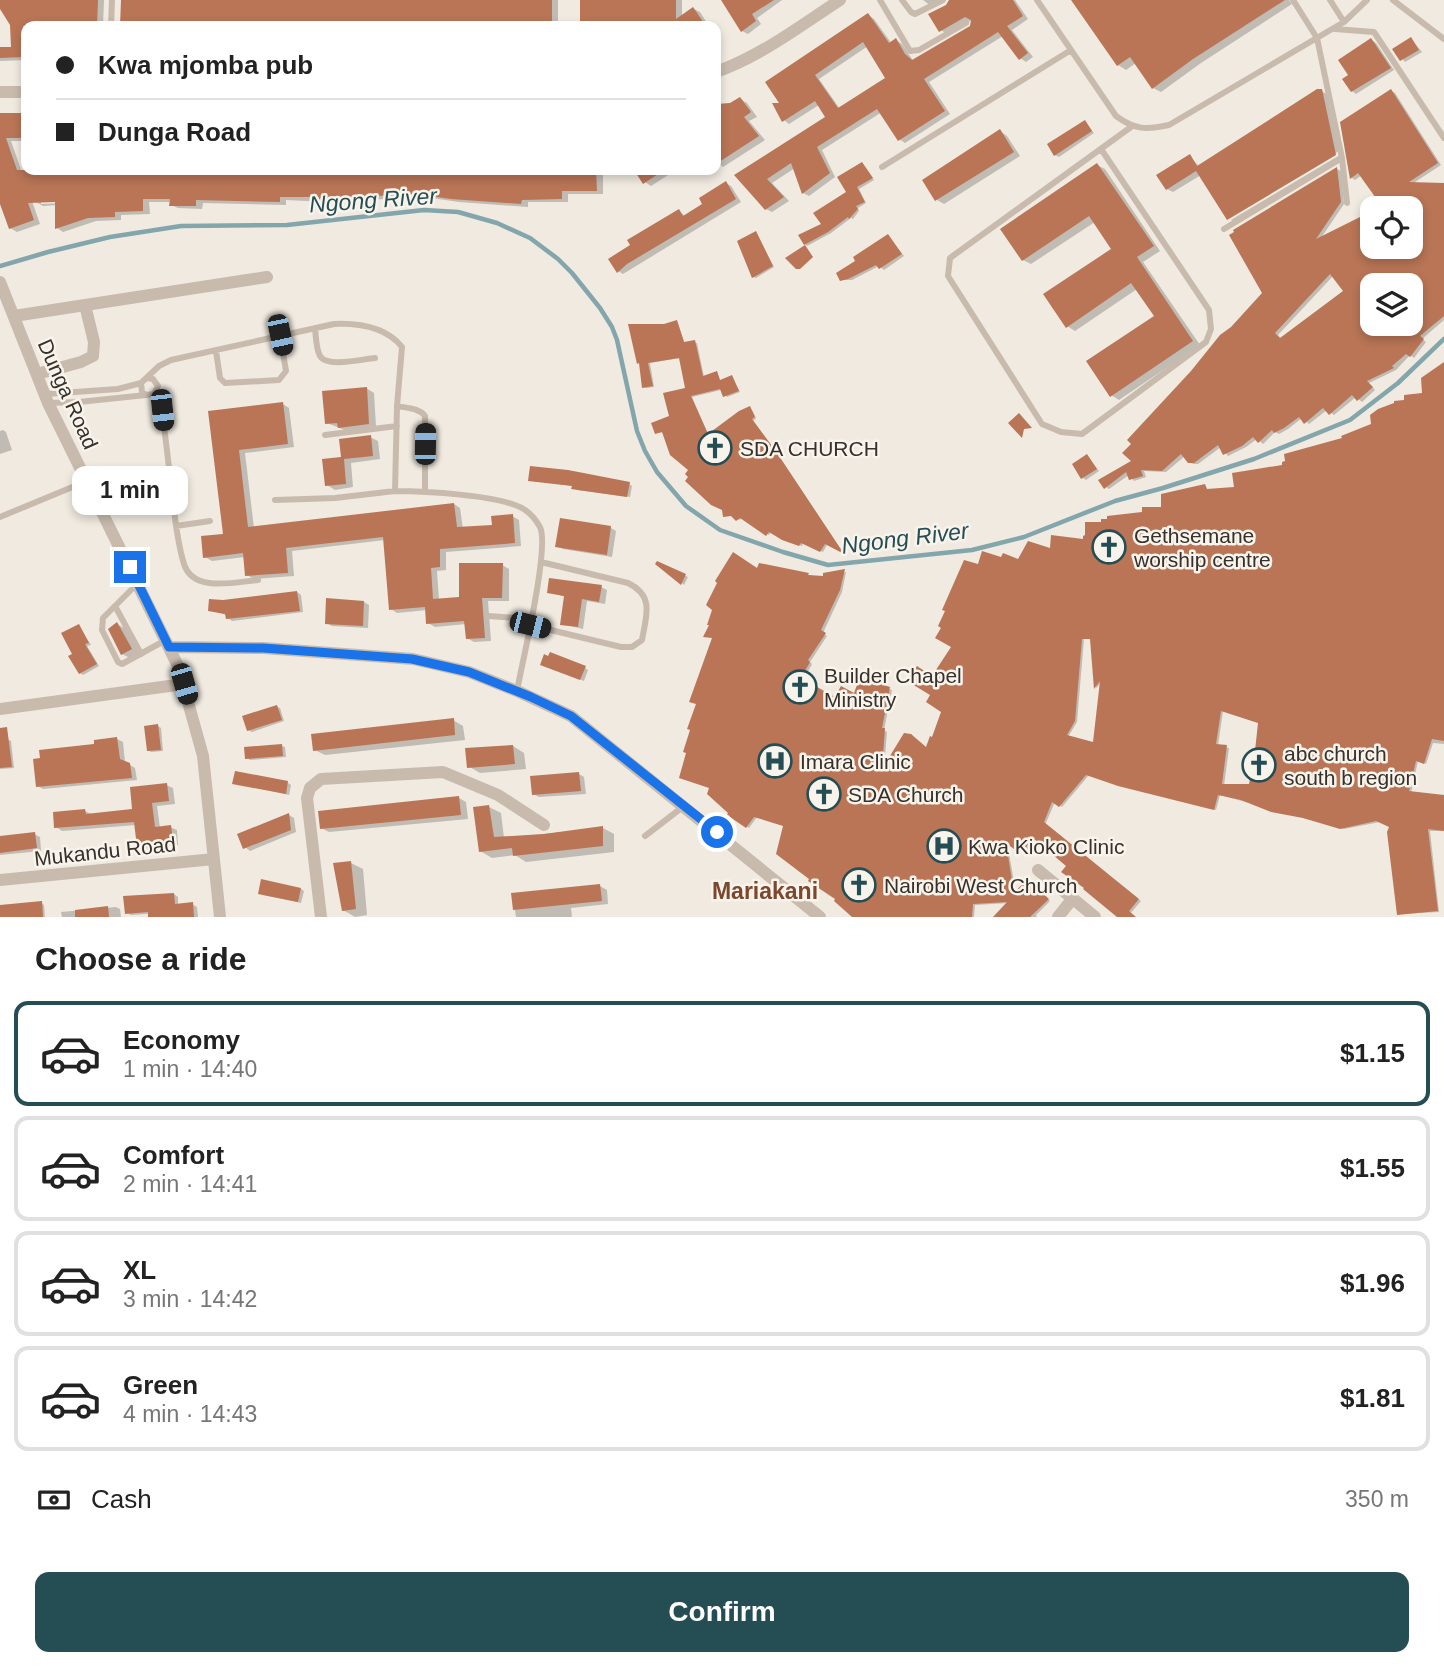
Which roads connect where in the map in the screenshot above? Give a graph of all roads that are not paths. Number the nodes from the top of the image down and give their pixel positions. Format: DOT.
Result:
graph roads {
  1 [pos="112,0"];
  2 [pos="839,0"];
  3 [pos="880,0"];
  4 [pos="902,0"];
  5 [pos="943,0"];
  6 [pos="1293,0"];
  7 [pos="1330,0"];
  8 [pos="1367,0"];
  9 [pos="1393,0"];
  10 [pos="1039,1"];
  11 [pos="111,21"];
  12 [pos="1344,22"];
  13 [pos="966,23"];
  14 [pos="1333,29"];
  15 [pos="1317,38"];
  16 [pos="1444,39"];
  17 [pos="1071,50"];
  18 [pos="721,70"];
  19 [pos="0,92"];
  20 [pos="21,92"];
  21 [pos="1131,127"];
  22 [pos="1444,138"];
  23 [pos="1101,149"];
  24 [pos="1342,158"];
  25 [pos="882,167"];
  26 [pos="1347,203"];
  27 [pos="1224,229"];
  28 [pos="267,276"];
  29 [pos="0,282"];
  30 [pos="85,305"];
  31 [pos="14,316"];
  32 [pos="315,328"];
  33 [pos="280,335"];
  34 [pos="216,351"];
  35 [pos="375,358"];
  36 [pos="37,374"];
  37 [pos="148,378"];
  38 [pos="141,383"];
  39 [pos="155,394"];
  40 [pos="146,395"];
  41 [pos="47,398"];
  42 [pos="397,406"];
  43 [pos="397,426"];
  44 [pos="325,435"];
  45 [pos="87,481"];
  46 [pos="395,491"];
  47 [pos="425,491"];
  48 [pos="275,500"];
  49 [pos="0,517"];
  50 [pos="209,522"];
  51 [pos="176,526"];
  52 [pos="541,562"];
  53 [pos="258,580"];
  54 [pos="138,583"];
  55 [pos="115,606"];
  56 [pos="488,616"];
  57 [pos="530,622"];
  58 [pos="168,643"];
  59 [pos="141,654"];
  60 [pos="184,684"];
  61 [pos="516,691"];
  62 [pos="0,709"];
  63 [pos="684,806"];
  64 [pos="544,824"];
  65 [pos="645,836"];
  66 [pos="214,859"];
  67 [pos="1038,870"];
  68 [pos="0,880"];
  69 [pos="1073,898"];
  70 [pos="220,917"];
  71 [pos="321,917"];
  72 [pos="820,917"];
  73 [pos="1058,917"];
  74 [pos="1095,917"];
  1 -- 11 [label="lane"];
  2 -- 18 [label="street"];
  3 -- 13 [label="lane"];
  4 -- 5 [label="lane"];
  6 -- 15 [label="lane"];
  7 -- 12 [label="lane"];
  8 -- 12 [label="lane"];
  9 -- 16 [label="lane"];
  10 -- 17 [label="lane"];
  12 -- 14 [label="lane"];
  14 -- 15 [label="lane"];
  14 -- 22 [label="lane"];
  15 -- 21 [label="lane"];
  15 -- 24 [label="lane"];
  17 -- 21 [label="lane"];
  17 -- 25 [label="lane"];
  19 -- 20 [label="street"];
  21 -- 23 [label="lane"];
  23 -- 23 [label="lane"];
  24 -- 26 [label="lane"];
  24 -- 27 [label="lane"];
  28 -- 30 [label="street"];
  29 -- 31 [label="street, Dunga Road"];
  30 -- 31 [label="street"];
  30 -- 36 [label="street"];
  31 -- 36 [label="street, Dunga Road"];
  32 -- 33 [label="lane"];
  32 -- 35 [label="lane"];
  32 -- 42 [label="lane"];
  33 -- 34 [label="lane"];
  33 -- 34 [label="lane"];
  34 -- 37 [label="lane"];
  36 -- 41 [label="street, Dunga Road"];
  37 -- 38 [label="lane"];
  37 -- 39 [label="lane"];
  38 -- 40 [label="lane"];
  38 -- 41 [label="lane"];
  39 -- 40 [label="lane"];
  39 -- 51 [label="lane"];
  40 -- 41 [label="lane"];
  41 -- 45 [label="street, Dunga Road"];
  42 -- 43 [label="lane"];
  42 -- 47 [label="lane"];
  43 -- 44 [label="lane"];
  43 -- 46 [label="lane"];
  45 -- 49 [label="lane"];
  45 -- 54 [label="street, Dunga Road"];
  46 -- 47 [label="lane"];
  46 -- 48 [label="lane"];
  47 -- 52 [label="lane"];
  50 -- 51 [label="lane"];
  51 -- 53 [label="lane"];
  52 -- 57 [label="lane"];
  52 -- 57 [label="lane"];
  54 -- 55 [label="lane"];
  54 -- 58 [label="street, Dunga Road"];
  55 -- 59 [label="lane"];
  55 -- 59 [label="lane"];
  56 -- 57 [label="lane"];
  57 -- 61 [label="lane"];
  58 -- 59 [label="lane"];
  58 -- 60 [label="street, Dunga Road"];
  58 -- 61 [label="street"];
  60 -- 62 [label="street"];
  60 -- 66 [label="street, Dunga Road"];
  61 -- 63 [label="street"];
  63 -- 65 [label="lane"];
  63 -- 72 [label="street"];
  64 -- 71 [label="street"];
  66 -- 68 [label="street, Mukandu Road"];
  66 -- 70 [label="street, Dunga Road"];
  67 -- 69 [label="street"];
  69 -- 73 [label="street"];
  69 -- 74 [label="street"];
}
